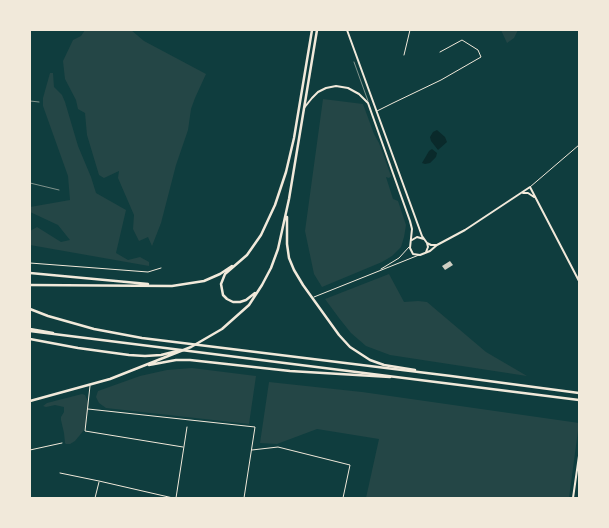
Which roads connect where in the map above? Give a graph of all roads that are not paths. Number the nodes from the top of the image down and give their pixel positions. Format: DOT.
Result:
graph roads {
  1 [pos="312,30"];
  2 [pos="317,30"];
  3 [pos="347,30"];
  4 [pos="410,30"];
  5 [pos="440,52"];
  6 [pos="404,55"];
  7 [pos="354,62"];
  8 [pos="30,101"];
  9 [pos="39,102"];
  10 [pos="368,103"];
  11 [pos="304,109"];
  12 [pos="377,112"];
  13 [pos="579,145"];
  14 [pos="30,183"];
  15 [pos="530,187"];
  16 [pos="60,190"];
  17 [pos="520,194"];
  18 [pos="536,199"];
  19 [pos="287,207"];
  20 [pos="424,239"];
  21 [pos="412,241"];
  22 [pos="427,243"];
  23 [pos="410,245"];
  24 [pos="437,245"];
  25 [pos="424,253"];
  26 [pos="420,255"];
  27 [pos="30,263"];
  28 [pos="237,264"];
  29 [pos="161,268"];
  30 [pos="378,271"];
  31 [pos="30,274"];
  32 [pos="579,281"];
  33 [pos="30,285"];
  34 [pos="262,285"];
  35 [pos="172,286"];
  36 [pos="312,298"];
  37 [pos="30,309"];
  38 [pos="30,330"];
  39 [pos="30,339"];
  40 [pos="186,349"];
  41 [pos="142,366"];
  42 [pos="451,376"];
  43 [pos="399,378"];
  44 [pos="90,385"];
  45 [pos="579,394"];
  46 [pos="579,400"];
  47 [pos="30,401"];
  48 [pos="88,409"];
  49 [pos="186,427"];
  50 [pos="62,443"];
  51 [pos="183,447"];
  52 [pos="30,450"];
  53 [pos="251,450"];
  54 [pos="579,456"];
  55 [pos="60,473"];
  56 [pos="99,481"];
  57 [pos="95,498"];
  58 [pos="173,498"];
  59 [pos="176,498"];
  60 [pos="244,498"];
  61 [pos="343,498"];
  62 [pos="573,498"];
  1 -- 28 [label="main road"];
  2 -- 11 [label="main road"];
  3 -- 12 [label="street"];
  4 -- 6 [label="street"];
  5 -- 12 [label="street"];
  7 -- 10 [label="lane"];
  8 -- 9 [label="lane"];
  10 -- 11 [label="street"];
  10 -- 21 [label="street"];
  11 -- 19 [label="main road"];
  12 -- 20 [label="street"];
  13 -- 15 [label="street"];
  14 -- 16 [label="lane"];
  15 -- 17 [label="street"];
  15 -- 18 [label="street"];
  17 -- 18 [label="street"];
  17 -- 24 [label="street"];
  18 -- 32 [label="street"];
  19 -- 34 [label="main road"];
  19 -- 36 [label="main road"];
  20 -- 21 [label="street"];
  20 -- 22 [label="street"];
  21 -- 23 [label="street"];
  22 -- 24 [label="street"];
  22 -- 25 [label="street"];
  23 -- 26 [label="street"];
  23 -- 30 [label="street"];
  24 -- 25 [label="street"];
  25 -- 26 [label="street"];
  26 -- 30 [label="street"];
  27 -- 29 [label="street"];
  28 -- 34 [label="main road"];
  28 -- 35 [label="main road"];
  30 -- 36 [label="street"];
  31 -- 35 [label="main road"];
  33 -- 35 [label="main road"];
  34 -- 40 [label="main road"];
  36 -- 42 [label="main road"];
  37 -- 42 [label="main road"];
  38 -- 43 [label="main road"];
  39 -- 40 [label="main road"];
  40 -- 41 [label="main road"];
  41 -- 43 [label="main road"];
  41 -- 44 [label="main road"];
  42 -- 45 [label="main road"];
  43 -- 46 [label="main road"];
  44 -- 47 [label="main road"];
  44 -- 48 [label="street"];
  48 -- 51 [label="street"];
  48 -- 53 [label="street"];
  49 -- 51 [label="street"];
  50 -- 52 [label="street"];
  51 -- 59 [label="street"];
  53 -- 60 [label="street"];
  53 -- 61 [label="street"];
  54 -- 62 [label="street"];
  55 -- 56 [label="street"];
  56 -- 57 [label="street"];
  56 -- 58 [label="street"];
}
